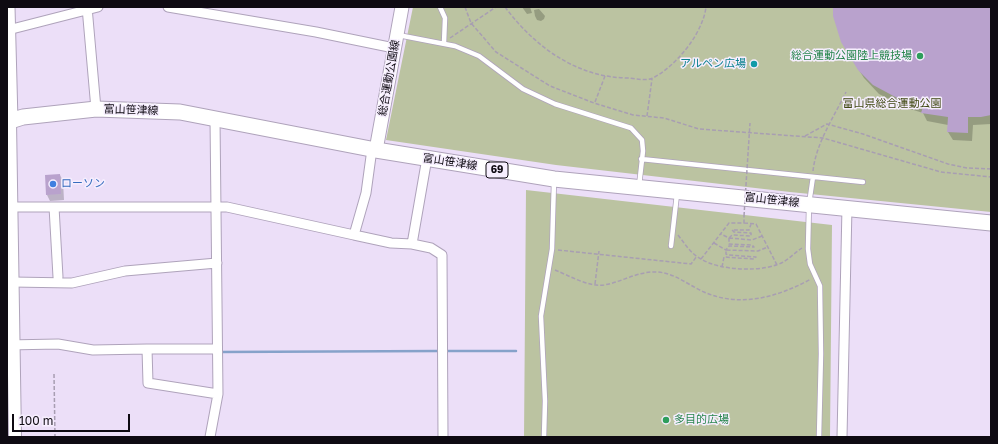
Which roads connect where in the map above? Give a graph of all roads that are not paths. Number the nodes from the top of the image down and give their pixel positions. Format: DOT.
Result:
graph roads {
  1 [pos="7,7"];
  2 [pos="98,7"];
  3 [pos="168,7"];
  4 [pos="402,7"];
  5 [pos="440,7"];
  6 [pos="87,8"];
  7 [pos="8,30"];
  8 [pos="396,41"];
  9 [pos="444,43"];
  10 [pos="96,109"];
  11 [pos="215,119"];
  12 [pos="8,121"];
  13 [pos="374,149"];
  14 [pos="427,158"];
  15 [pos="641,160"];
  16 [pos="813,177"];
  17 [pos="554,179"];
  18 [pos="863,182"];
  19 [pos="639,187"];
  20 [pos="677,191"];
  21 [pos="809,204"];
  22 [pos="216,206"];
  23 [pos="10,207"];
  24 [pos="54,207"];
  25 [pos="847,208"];
  26 [pos="991,223"];
  27 [pos="9,227"];
  28 [pos="354,235"];
  29 [pos="412,244"];
  30 [pos="671,246"];
  31 [pos="216,263"];
  32 [pos="58,277"];
  33 [pos="12,282"];
  34 [pos="10,345"];
  35 [pos="217,351"];
  36 [pos="147,352"];
  37 [pos="218,394"];
  38 [pos="15,437"];
  39 [pos="210,437"];
  40 [pos="443,437"];
  41 [pos="544,437"];
  42 [pos="819,437"];
  43 [pos="842,437"];
  1 -- 7 [label="main road"];
  2 -- 6 [label="street"];
  3 -- 8 [label="street"];
  4 -- 8 [label="main road, 総合運動公園線"];
  5 -- 9 [label="lane"];
  6 -- 7 [label="street"];
  6 -- 10 [label="street"];
  7 -- 12 [label="main road"];
  8 -- 9 [label="lane"];
  8 -- 13 [label="main road, 総合運動公園線"];
  9 -- 15 [label="lane"];
  10 -- 11 [label="main road, 富山笹津線 / 69"];
  10 -- 12 [label="main road, 富山笹津線 / 69"];
  11 -- 13 [label="main road, 富山笹津線 / 69"];
  11 -- 22 [label="street"];
  12 -- 23 [label="street"];
  13 -- 14 [label="main road, 富山笹津線 / 69"];
  13 -- 28 [label="street"];
  14 -- 17 [label="main road, 富山笹津線 / 69"];
  14 -- 29 [label="street"];
  15 -- 16 [label="lane"];
  15 -- 19 [label="lane"];
  16 -- 18 [label="lane"];
  16 -- 21 [label="lane"];
  17 -- 19 [label="main road, 富山笹津線 / 69"];
  17 -- 41 [label="lane"];
  19 -- 20 [label="main road, 富山笹津線 / 69"];
  20 -- 21 [label="main road, 富山笹津線 / 69"];
  20 -- 30 [label="lane"];
  21 -- 25 [label="main road, 富山笹津線 / 69"];
  21 -- 42 [label="lane"];
  22 -- 24 [label="street"];
  22 -- 28 [label="street"];
  22 -- 31 [label="street"];
  23 -- 24 [label="street"];
  23 -- 27 [label="street"];
  24 -- 32 [label="street"];
  25 -- 26 [label="main road, 富山笹津線 / 69"];
  25 -- 43 [label="street"];
  27 -- 33 [label="street"];
  28 -- 29 [label="street"];
  29 -- 40 [label="street"];
  31 -- 33 [label="street"];
  31 -- 35 [label="street"];
  33 -- 34 [label="street"];
  34 -- 36 [label="street"];
  34 -- 38 [label="street"];
  35 -- 36 [label="street"];
  35 -- 37 [label="street"];
  36 -- 37 [label="street"];
  37 -- 39 [label="street"];
}
